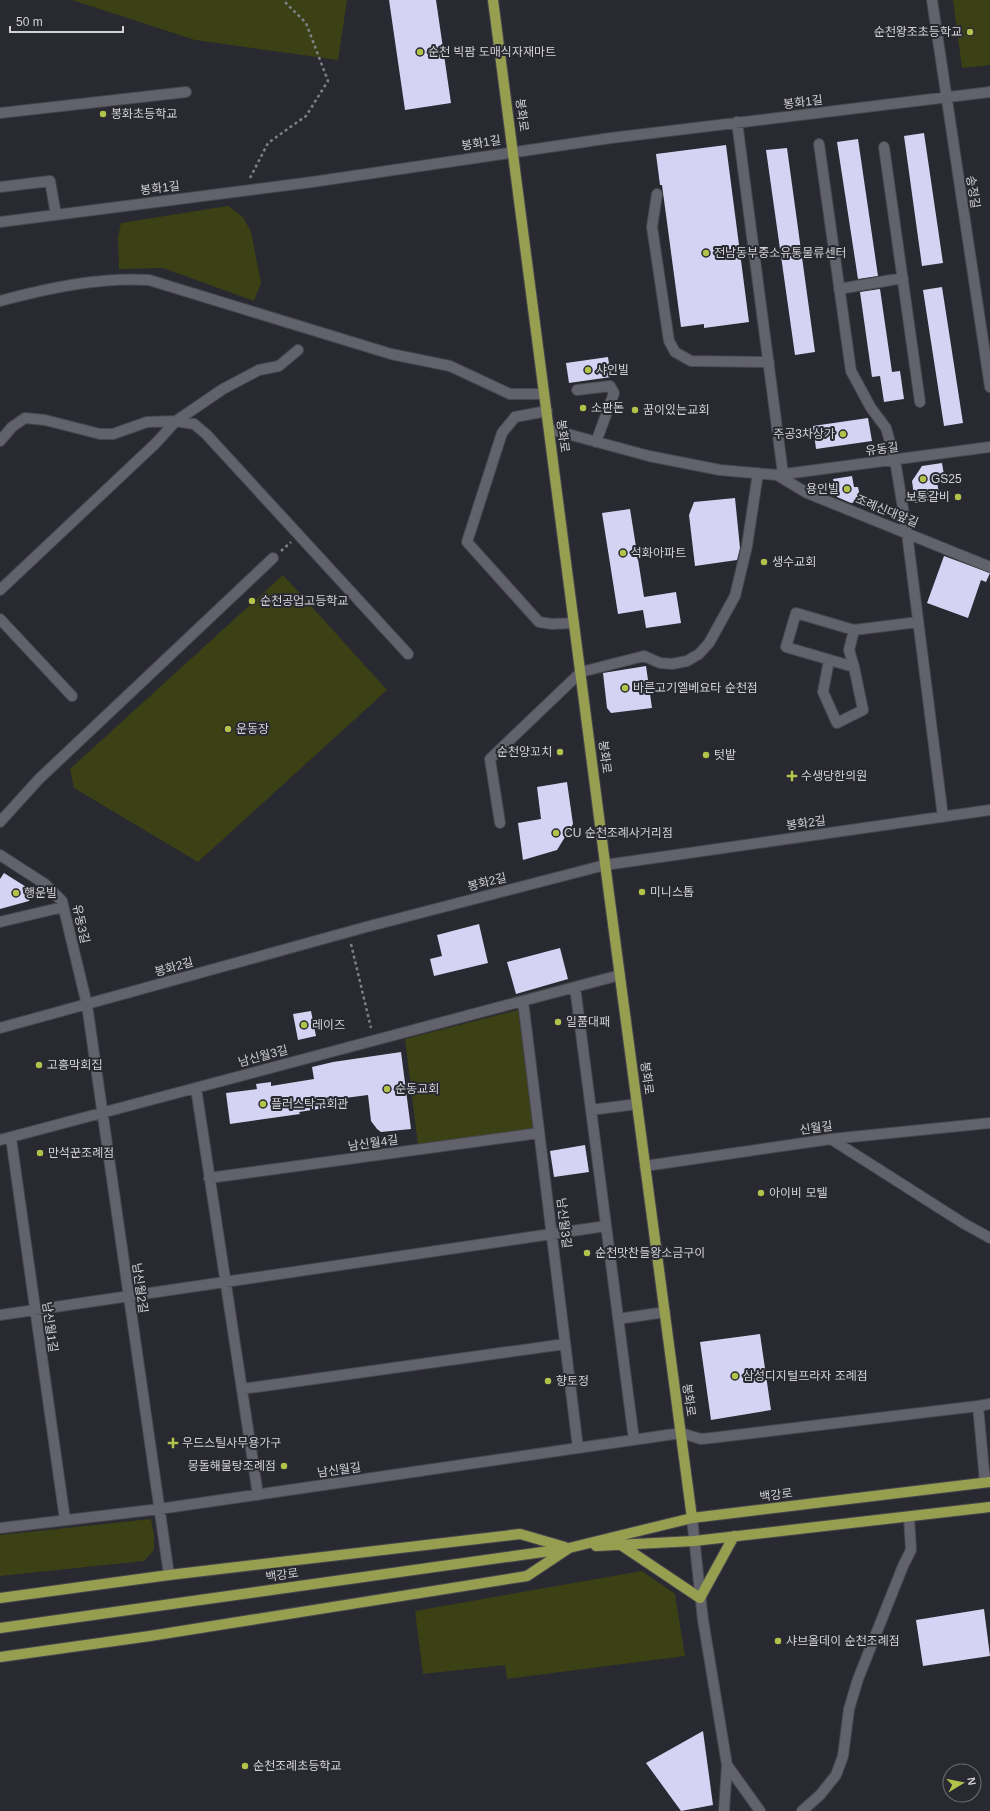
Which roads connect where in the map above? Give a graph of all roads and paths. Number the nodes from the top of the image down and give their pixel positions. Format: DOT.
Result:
graph roads {
  1 [pos="283,0"];
  2 [pos="493,0"];
  3 [pos="932,0"];
  4 [pos="186,92"];
  5 [pos="990,92"];
  6 [pos="946,98"];
  7 [pos="0,113"];
  8 [pos="738,122"];
  9 [pos="818,144"];
  10 [pos="884,147"];
  11 [pos="514,151"];
  12 [pos="0,187"];
  13 [pos="243,191"];
  14 [pos="656,194"];
  15 [pos="56,215"];
  16 [pos="0,222"];
  17 [pos="903,278"];
  18 [pos="839,289"];
  19 [pos="0,300"];
  20 [pos="298,350"];
  21 [pos="769,362"];
  22 [pos="990,387"];
  23 [pos="577,390"];
  24 [pos="544,394"];
  25 [pos="920,402"];
  26 [pos="547,411"];
  27 [pos="176,421"];
  28 [pos="549,429"];
  29 [pos="0,441"];
  30 [pos="596,442"];
  31 [pos="990,447"];
  32 [pos="895,460"];
  33 [pos="758,473"];
  34 [pos="780,475"];
  35 [pos="907,533"];
  36 [pos="299,535"];
  37 [pos="274,558"];
  38 [pos="990,567"];
  39 [pos="0,590"];
  40 [pos="0,619"];
  41 [pos="918,622"];
  42 [pos="574,623"];
  43 [pos="854,630"];
  44 [pos="408,654"];
  45 [pos="829,660"];
  46 [pos="854,667"];
  47 [pos="581,672"];
  48 [pos="72,696"];
  49 [pos="990,810"];
  50 [pos="942,817"];
  51 [pos="0,822"];
  52 [pos="500,823"];
  53 [pos="0,855"];
  54 [pos="605,865"];
  55 [pos="63,907"];
  56 [pos="0,922"];
  57 [pos="348,932"];
  58 [pos="620,975"];
  59 [pos="575,987"];
  60 [pos="523,1001"];
  61 [pos="87,1005"];
  62 [pos="0,1028"];
  63 [pos="374,1040"];
  64 [pos="196,1088"];
  65 [pos="637,1104"];
  66 [pos="591,1110"];
  67 [pos="102,1112"];
  68 [pos="990,1122"];
  69 [pos="539,1133"];
  70 [pos="11,1138"];
  71 [pos="831,1139"];
  72 [pos="0,1140"];
  73 [pos="645,1166"];
  74 [pos="209,1178"];
  75 [pos="606,1226"];
  76 [pos="552,1234"];
  77 [pos="990,1238"];
  78 [pos="225,1281"];
  79 [pos="128,1297"];
  80 [pos="35,1310"];
  81 [pos="665,1312"];
  82 [pos="0,1315"];
  83 [pos="618,1319"];
  84 [pos="565,1344"];
  85 [pos="242,1388"];
  86 [pos="990,1404"];
  87 [pos="978,1406"];
  88 [pos="681,1433"];
  89 [pos="634,1440"];
  90 [pos="578,1448"];
  91 [pos="988,1482"];
  92 [pos="258,1495"];
  93 [pos="990,1508"];
  94 [pos="159,1509"];
  95 [pos="909,1517"];
  96 [pos="692,1518"];
  97 [pos="65,1520"];
  98 [pos="0,1528"];
  99 [pos="734,1536"];
  100 [pos="694,1541"];
  101 [pos="620,1545"];
  102 [pos="568,1548"];
  103 [pos="169,1575"];
  104 [pos="0,1598"];
  105 [pos="700,1598"];
  106 [pos="0,1628"];
  107 [pos="0,1657"];
  108 [pos="727,1765"];
  109 [pos="724,1811"];
  110 [pos="760,1811"];
  111 [pos="802,1811"];
  1 -- 13 [label="path"];
  2 -- 11 [label="main road, 봉화로"];
  3 -- 6 [label="street, 송정길"];
  4 -- 7 [label="street"];
  5 -- 6 [label="street, 봉화1길"];
  6 -- 8 [label="street, 봉화1길"];
  6 -- 22 [label="street, 송정길"];
  8 -- 11 [label="street, 봉화1길"];
  8 -- 21 [label="street"];
  9 -- 18 [label="street"];
  10 -- 17 [label="street"];
  11 -- 13 [label="street, 봉화1길"];
  11 -- 24 [label="main road, 봉화로"];
  12 -- 15 [label="street"];
  13 -- 15 [label="street, 봉화1길"];
  14 -- 21 [label="street"];
  15 -- 16 [label="street, 봉화1길"];
  17 -- 18 [label="street"];
  17 -- 25 [label="street"];
  18 -- 32 [label="street"];
  19 -- 24 [label="street"];
  20 -- 27 [label="street"];
  21 -- 34 [label="street"];
  23 -- 30 [label="street"];
  24 -- 26 [label="main road, 봉화로"];
  26 -- 28 [label="main road, 봉화로"];
  26 -- 42 [label="street"];
  27 -- 29 [label="street"];
  27 -- 36 [label="street"];
  27 -- 39 [label="street"];
  28 -- 30 [label="street"];
  28 -- 42 [label="main road, 봉화로"];
  30 -- 33 [label="street"];
  31 -- 32 [label="street, 유동길"];
  32 -- 34 [label="street, 유동길"];
  32 -- 35 [label="street"];
  33 -- 34 [label="street"];
  33 -- 47 [label="street"];
  34 -- 35 [label="street, 조례신대앞길"];
  35 -- 38 [label="street, 조례신대앞길"];
  35 -- 41 [label="street"];
  36 -- 37 [label="path"];
  36 -- 44 [label="street"];
  37 -- 51 [label="street"];
  40 -- 48 [label="street"];
  41 -- 43 [label="street"];
  41 -- 50 [label="street"];
  42 -- 47 [label="main road, 봉화로"];
  43 -- 45 [label="street"];
  43 -- 46 [label="street"];
  45 -- 46 [label="street"];
  45 -- 46 [label="street"];
  47 -- 52 [label="street"];
  47 -- 54 [label="main road, 봉화로"];
  49 -- 50 [label="street, 봉화2길"];
  50 -- 54 [label="street, 봉화2길"];
  53 -- 55 [label="street, 유동3길"];
  54 -- 57 [label="street, 봉화2길"];
  54 -- 58 [label="main road, 봉화로"];
  55 -- 56 [label="street"];
  55 -- 61 [label="street, 유동3길"];
  57 -- 61 [label="street, 봉화2길"];
  57 -- 63 [label="path"];
  58 -- 59 [label="street, 남신월3길"];
  58 -- 65 [label="main road, 봉화로"];
  59 -- 60 [label="street, 남신월3길"];
  59 -- 66 [label="street"];
  60 -- 63 [label="street, 남신월3길"];
  60 -- 69 [label="street, 남신월3길"];
  61 -- 62 [label="street, 봉화2길"];
  61 -- 67 [label="street, 남신월2길"];
  63 -- 64 [label="street, 남신월3길"];
  64 -- 67 [label="street, 남신월3길"];
  64 -- 74 [label="street"];
  65 -- 66 [label="street"];
  65 -- 73 [label="main road, 봉화로"];
  66 -- 75 [label="street"];
  67 -- 70 [label="street"];
  67 -- 79 [label="street, 남신월2길"];
  68 -- 71 [label="street, 신월길"];
  69 -- 74 [label="street, 남신월4길"];
  69 -- 76 [label="street, 남신월3길"];
  70 -- 72 [label="street"];
  70 -- 80 [label="street, 남신월1길"];
  71 -- 73 [label="street, 신월길"];
  71 -- 77 [label="street"];
  73 -- 81 [label="main road, 봉화로"];
  74 -- 78 [label="street"];
  75 -- 76 [label="street"];
  75 -- 83 [label="street"];
  76 -- 78 [label="street"];
  76 -- 84 [label="street, 남신월3길"];
  78 -- 79 [label="street"];
  78 -- 85 [label="street"];
  79 -- 80 [label="street"];
  79 -- 94 [label="street, 남신월2길"];
  80 -- 82 [label="street"];
  80 -- 97 [label="street, 남신월1길"];
  81 -- 83 [label="street"];
  81 -- 88 [label="main road, 봉화로"];
  83 -- 89 [label="street"];
  84 -- 85 [label="street"];
  84 -- 90 [label="street, 남신월3길"];
  85 -- 92 [label="street"];
  86 -- 87 [label="street"];
  87 -- 88 [label="street"];
  87 -- 91 [label="street"];
  88 -- 89 [label="street, 남신월길"];
  88 -- 96 [label="main road, 봉화로"];
  89 -- 90 [label="street, 남신월길"];
  90 -- 92 [label="street, 남신월길"];
  91 -- 96 [label="main road, 백강로"];
  92 -- 94 [label="street, 남신월길"];
  93 -- 95 [label="main road, 백강로"];
  94 -- 97 [label="street, 남신월길"];
  94 -- 103 [label="street, 남신월2길"];
  95 -- 99 [label="main road, 백강로"];
  95 -- 111 [label="street"];
  96 -- 100 [label="street"];
  96 -- 102 [label="main road, 백강로"];
  97 -- 98 [label="street, 남신월길"];
  99 -- 100 [label="main road, 백강로"];
  99 -- 105 [label="main road"];
  100 -- 101 [label="main road, 백강로"];
  100 -- 105 [label="street"];
  101 -- 102 [label="main road, 백강로"];
  101 -- 105 [label="main road"];
  102 -- 103 [label="main road"];
  102 -- 106 [label="main road, 백강로"];
  102 -- 107 [label="main road"];
  103 -- 104 [label="main road"];
  105 -- 108 [label="street"];
  108 -- 109 [label="street"];
  108 -- 110 [label="street"];
}
